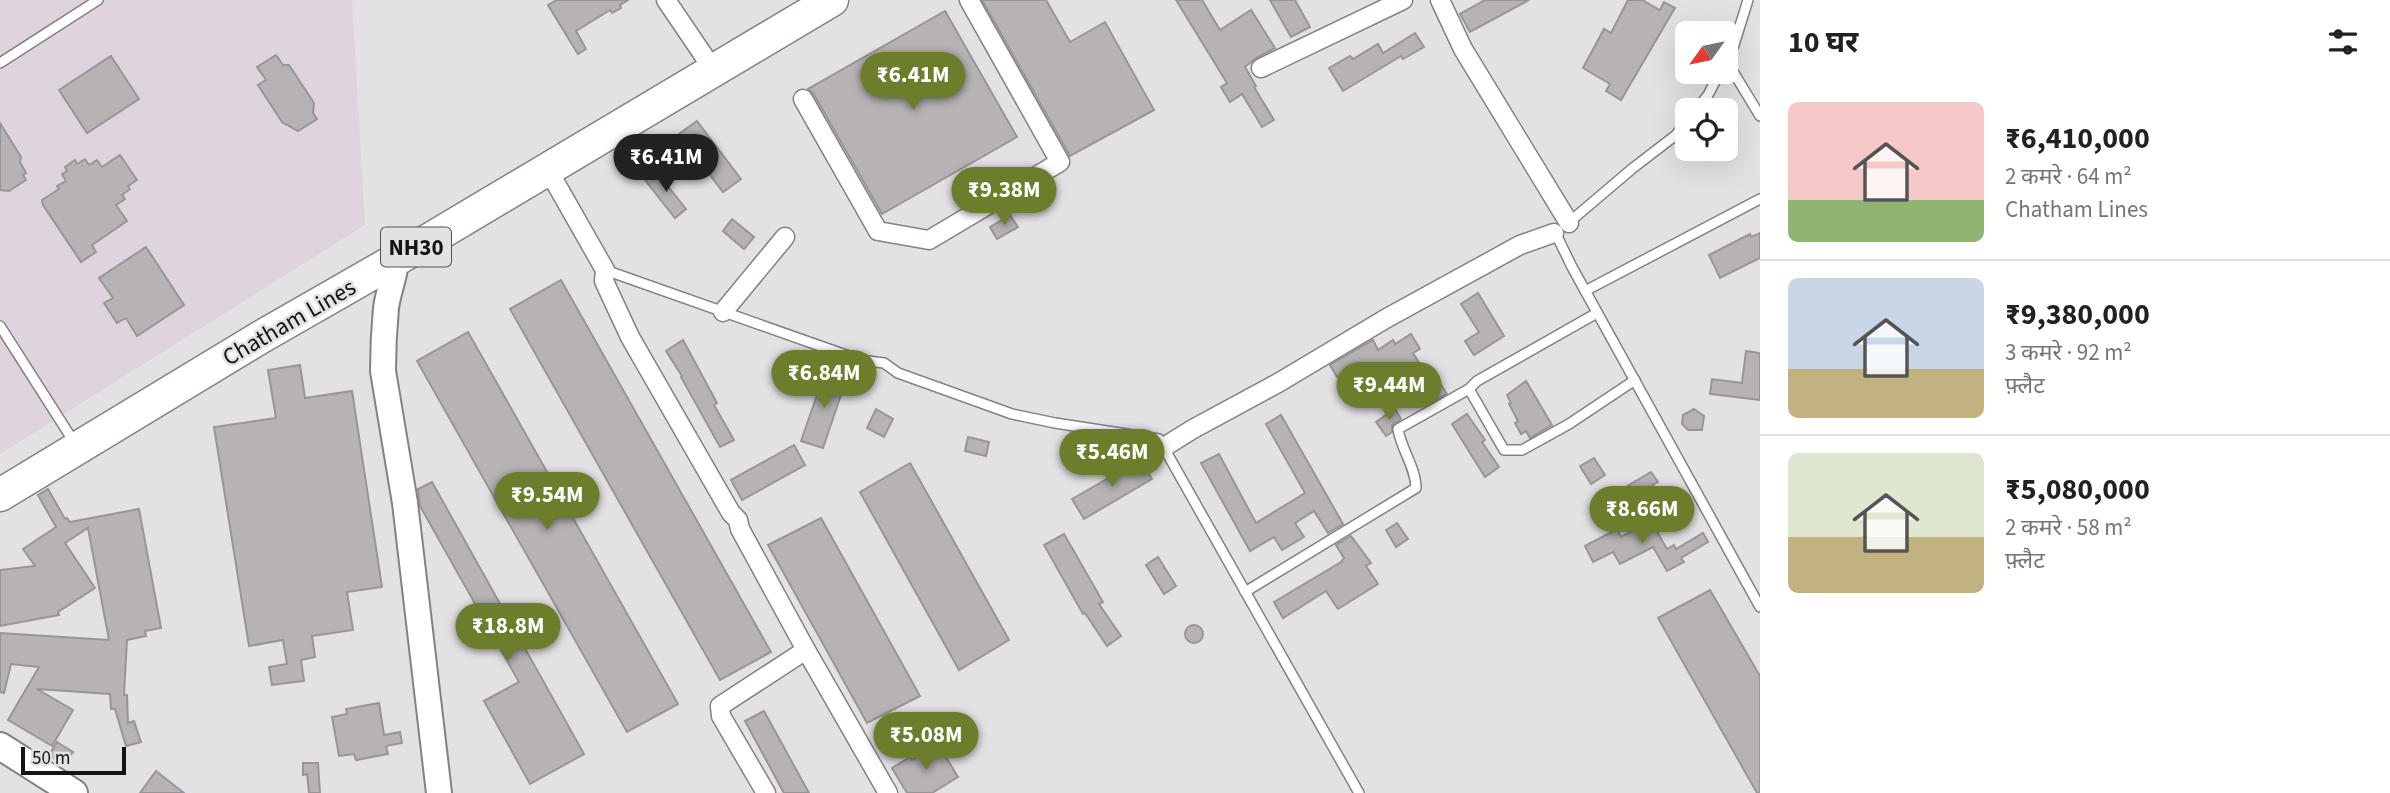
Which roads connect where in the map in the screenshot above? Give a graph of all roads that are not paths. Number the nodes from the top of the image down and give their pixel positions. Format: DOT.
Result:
graph roads {
  1 [pos="98,0"];
  2 [pos="666,0"];
  3 [pos="832,0"];
  4 [pos="969,0"];
  5 [pos="1403,0"];
  6 [pos="1440,0"];
  7 [pos="1748,0"];
  8 [pos="800,2"];
  9 [pos="1738,32"];
  10 [pos="706,59"];
  11 [pos="0,63"];
  12 [pos="1261,68"];
  13 [pos="1738,80"];
  14 [pos="803,99"];
  15 [pos="1760,116"];
  16 [pos="1675,136"];
  17 [pos="547,168"];
  18 [pos="1760,199"];
  19 [pos="1562,228"];
  20 [pos="785,237"];
  21 [pos="396,251"];
  22 [pos="605,270"];
  23 [pos="1585,290"];
  24 [pos="723,312"];
  25 [pos="1597,313"];
  26 [pos="0,326"];
  27 [pos="1635,380"];
  28 [pos="1469,389"];
  29 [pos="75,443"];
  30 [pos="1164,447"];
  31 [pos="0,481"];
  32 [pos="0,495"];
  33 [pos="1245,592"];
  34 [pos="1760,607"];
  35 [pos="806,650"];
  36 [pos="0,746"];
  37 [pos="0,767"];
  38 [pos="42,793"];
  39 [pos="74,793"];
  40 [pos="439,793"];
  41 [pos="766,793"];
  42 [pos="888,793"];
  43 [pos="1359,793"];
  1 -- 11 [label="lane"];
  2 -- 10 [label="street"];
  3 -- 17 [label="highway, Chatham Lines / NH30"];
  4 -- 14 [label="street"];
  5 -- 12 [label="street"];
  6 -- 19 [label="street"];
  7 -- 9 [label="lane"];
  8 -- 10 [label="highway, Chatham Lines / NH30"];
  10 -- 21 [label="highway, Chatham Lines / NH30"];
  13 -- 15 [label="lane"];
  16 -- 19 [label="lane"];
  17 -- 21 [label="highway, Chatham Lines / NH30"];
  17 -- 22 [label="street"];
  18 -- 23 [label="lane"];
  19 -- 23 [label="lane"];
  19 -- 30 [label="street"];
  20 -- 24 [label="street"];
  21 -- 29 [label="highway, Chatham Lines / NH30"];
  21 -- 40 [label="street"];
  22 -- 24 [label="lane"];
  22 -- 35 [label="street"];
  23 -- 25 [label="lane"];
  24 -- 30 [label="lane"];
  25 -- 27 [label="lane"];
  25 -- 28 [label="lane"];
  26 -- 29 [label="lane"];
  27 -- 28 [label="lane"];
  27 -- 34 [label="lane"];
  28 -- 33 [label="lane"];
  29 -- 31 [label="highway, Chatham Lines / NH30"];
  29 -- 32 [label="highway, Chatham Lines / NH30"];
  30 -- 33 [label="lane"];
  33 -- 43 [label="lane"];
  35 -- 41 [label="street"];
  35 -- 42 [label="street"];
  36 -- 39 [label="main road"];
  37 -- 38 [label="main road"];
}
